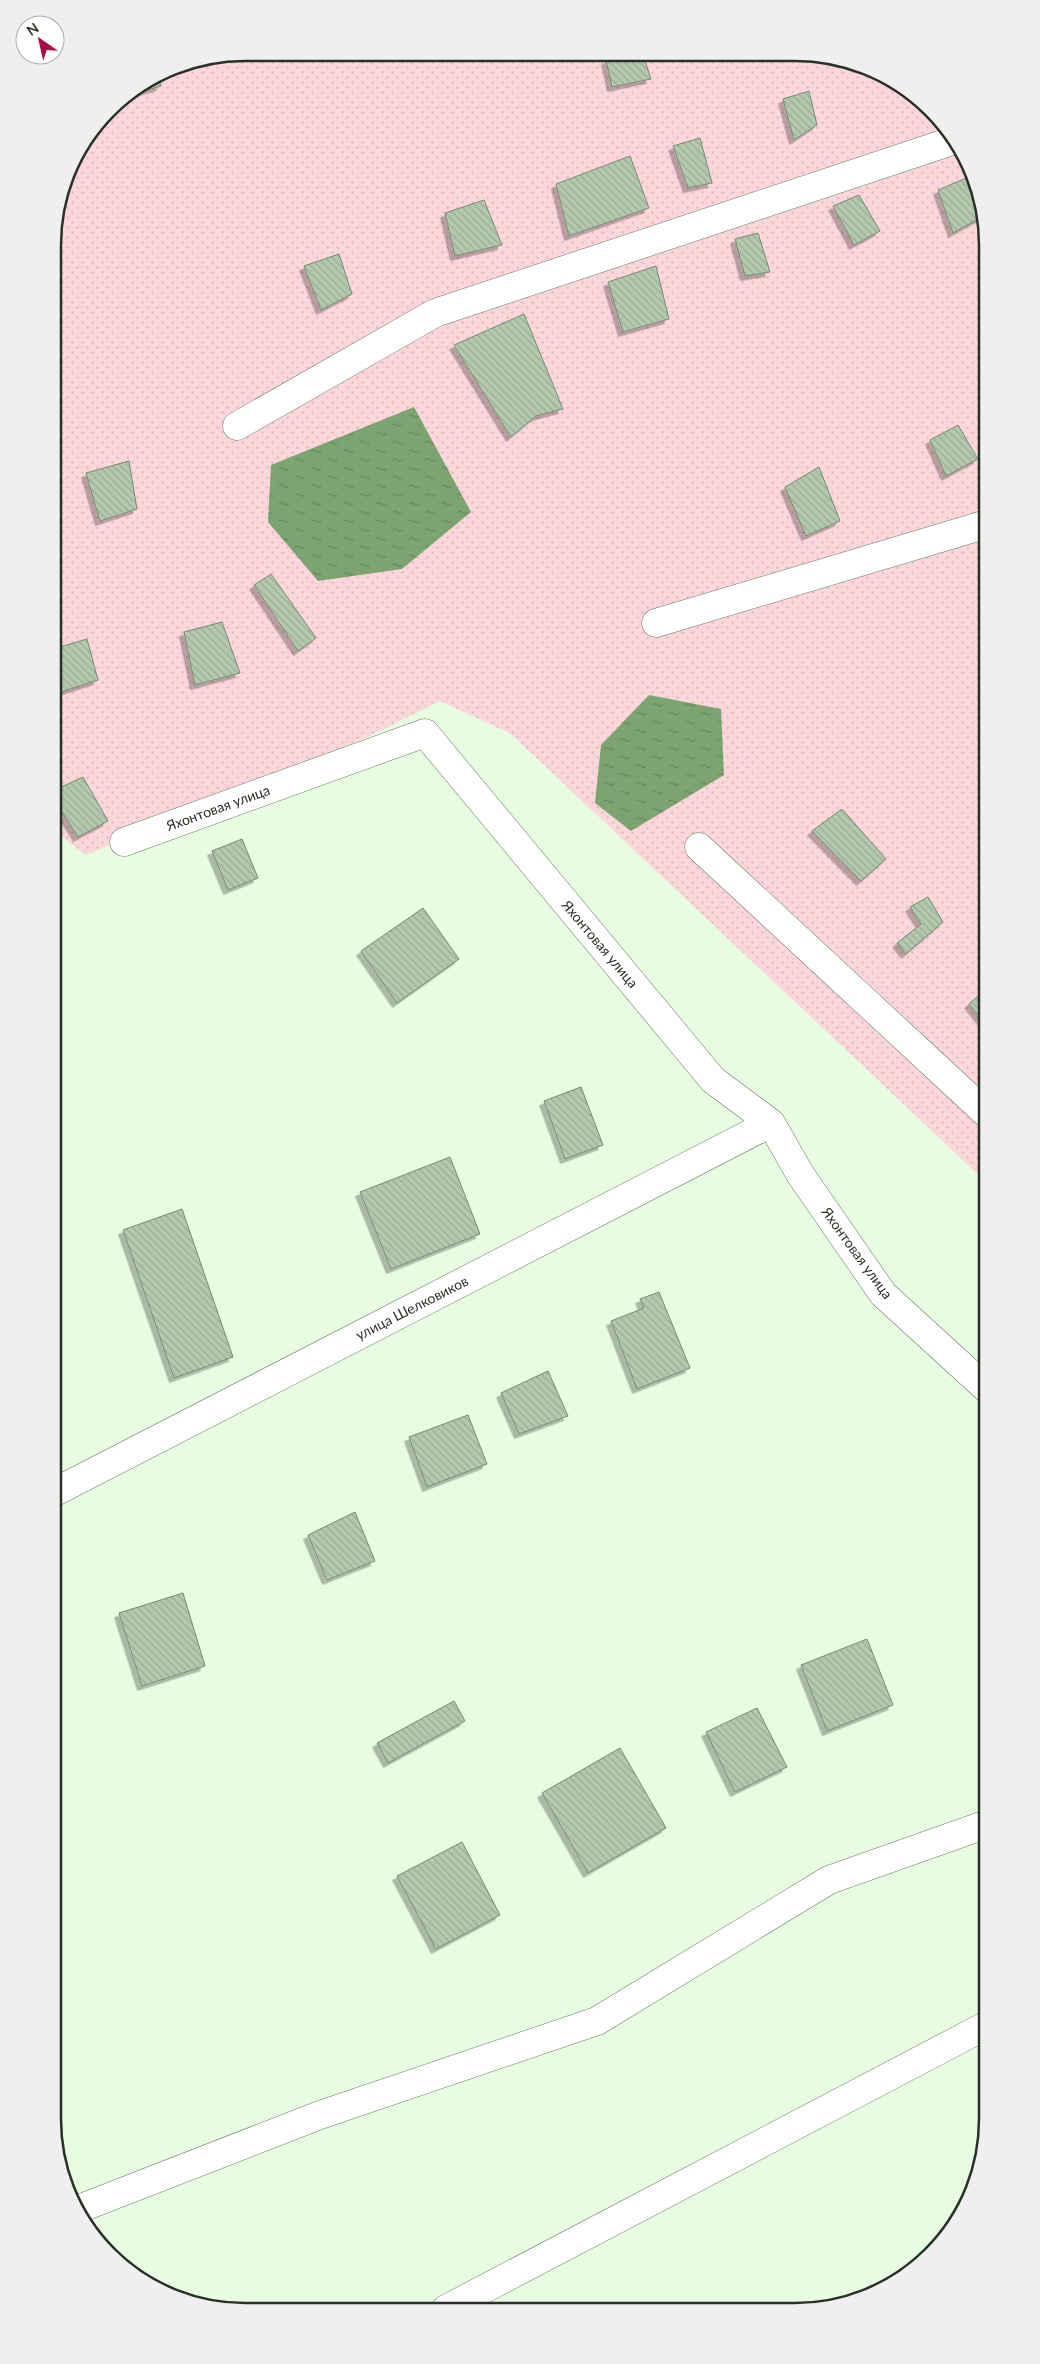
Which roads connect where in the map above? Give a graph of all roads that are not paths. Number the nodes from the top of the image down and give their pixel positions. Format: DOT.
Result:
graph roads {
  1 [pos="948,142"];
  2 [pos="237,426"];
  3 [pos="979,527"];
  4 [pos="656,623"];
  5 [pos="124,842"];
  6 [pos="699,847"];
  7 [pos="979,1107"];
  8 [pos="771,1123"];
  9 [pos="979,1382"];
  10 [pos="61,1488"];
  11 [pos="979,1827"];
  12 [pos="979,2029"];
  13 [pos="84,2207"];
  14 [pos="457,2303"];
  1 -- 2 [label="street"];
  3 -- 4 [label="street"];
  5 -- 8 [label="street, Яхонтовая улица"];
  6 -- 7 [label="street"];
  8 -- 9 [label="street, Яхонтовая улица"];
  8 -- 10 [label="street, улица Шелковиков"];
  11 -- 13 [label="street"];
  12 -- 14 [label="street"];
}
